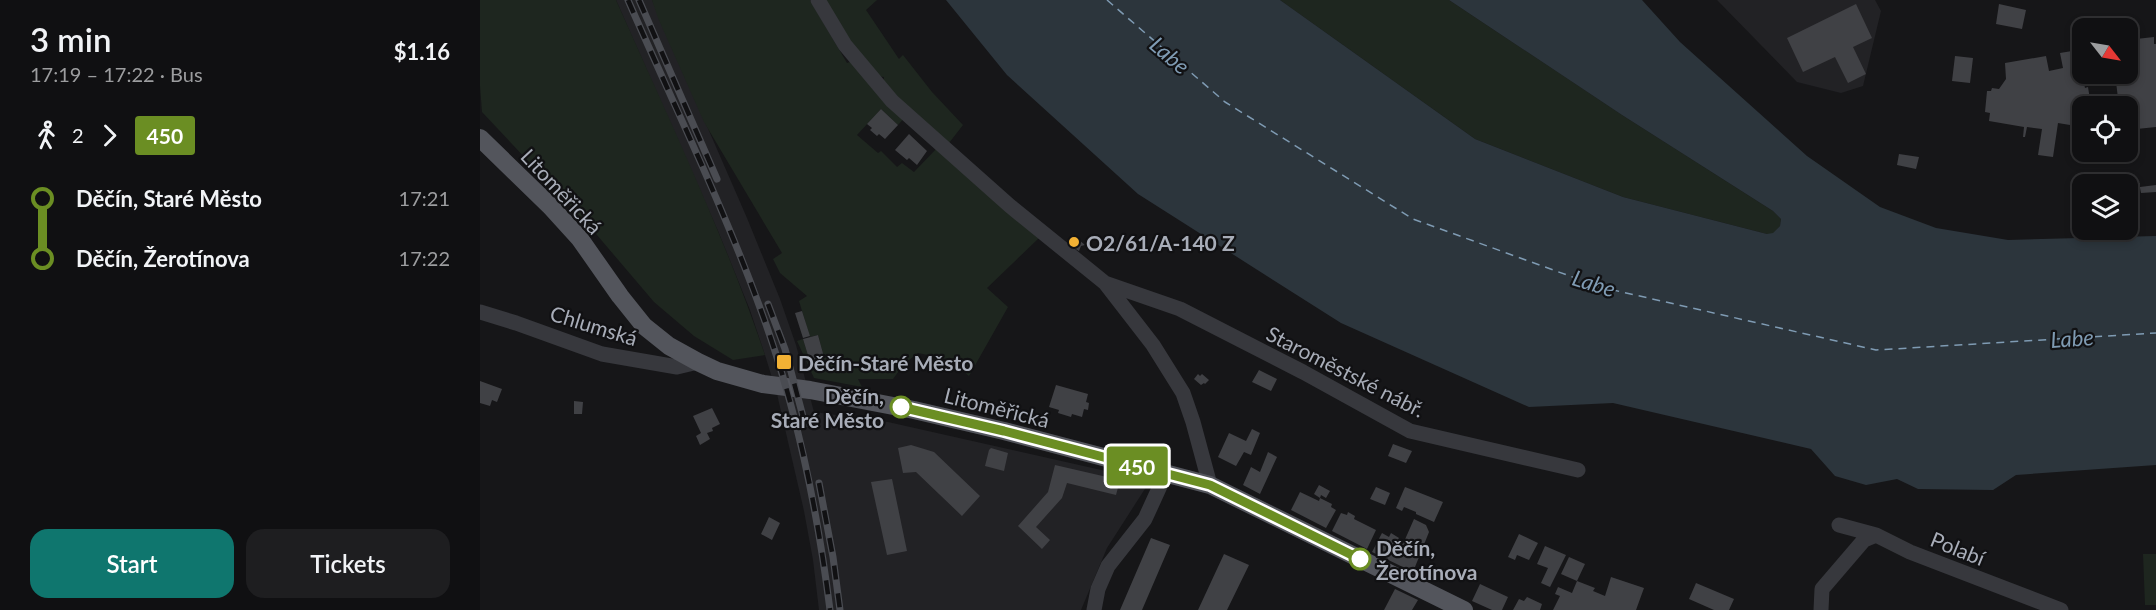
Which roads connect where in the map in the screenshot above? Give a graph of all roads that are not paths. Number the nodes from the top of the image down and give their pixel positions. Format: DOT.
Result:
graph roads {
  1 [pos="818,0"];
  2 [pos="480,138"];
  3 [pos="1105,283"];
  4 [pos="480,312"];
  5 [pos="698,362"];
  6 [pos="1578,470"];
  7 [pos="1167,473"];
  8 [pos="1210,485"];
  9 [pos="1839,525"];
  10 [pos="1876,536"];
  11 [pos="1094,610"];
  12 [pos="1464,610"];
  13 [pos="1821,610"];
  14 [pos="2061,610"];
  1 -- 3 [label="street, Staroměstské nábř."];
  2 -- 5 [label="main road, Litoměřická"];
  3 -- 6 [label="street, Staroměstské nábř."];
  3 -- 8 [label="street, Staroměstské nábř."];
  4 -- 5 [label="street, Chlumská"];
  5 -- 7 [label="main road, Litoměřická"];
  7 -- 8 [label="main road, Litoměřická"];
  7 -- 11 [label="street"];
  8 -- 12 [label="main road, Litoměřická"];
  9 -- 10 [label="street, Polabí"];
  10 -- 13 [label="street"];
  10 -- 14 [label="street, Polabí"];
}
